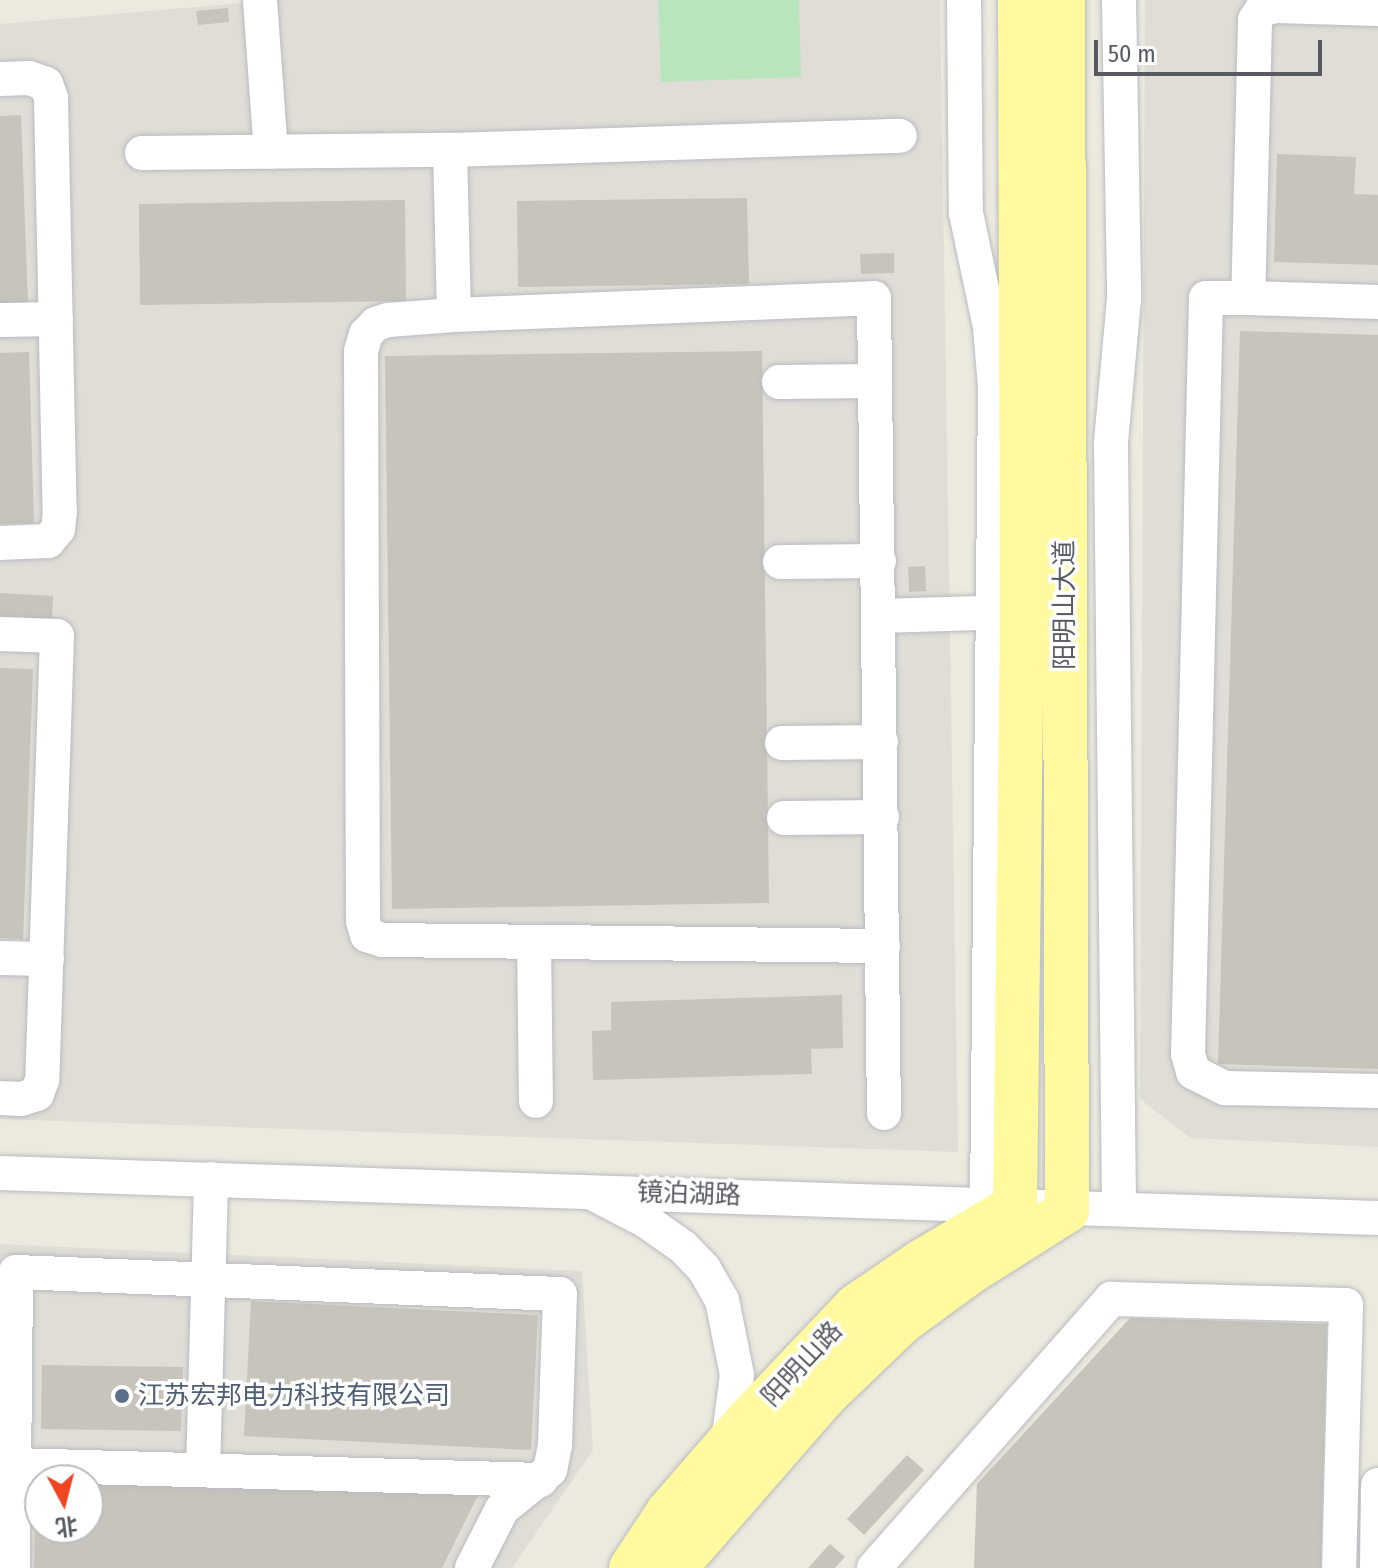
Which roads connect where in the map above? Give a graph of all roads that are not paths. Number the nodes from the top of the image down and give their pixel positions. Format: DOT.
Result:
graph roads {
  1 [pos="260,0"];
  2 [pos="964,0"];
  3 [pos="1020,0"];
  4 [pos="1063,0"];
  5 [pos="1119,0"];
  6 [pos="1378,9"];
  7 [pos="0,79"];
  8 [pos="900,136"];
  9 [pos="450,150"];
  10 [pos="271,152"];
  11 [pos="142,153"];
  12 [pos="1248,298"];
  13 [pos="1378,302"];
  14 [pos="454,315"];
  15 [pos="56,319"];
  16 [pos="0,320"];
  17 [pos="875,381"];
  18 [pos="779,382"];
  19 [pos="0,543"];
  20 [pos="879,561"];
  21 [pos="780,562"];
  22 [pos="1008,612"];
  23 [pos="880,616"];
  24 [pos="0,634"];
  25 [pos="881,742"];
  26 [pos="782,743"];
  27 [pos="882,817"];
  28 [pos="784,818"];
  29 [pos="534,942"];
  30 [pos="883,946"];
  31 [pos="0,958"];
  32 [pos="47,959"];
  33 [pos="1378,1091"];
  34 [pos="0,1098"];
  35 [pos="536,1101"];
  36 [pos="884,1113"];
  37 [pos="0,1173"];
  38 [pos="211,1179"];
  39 [pos="586,1190"];
  40 [pos="1001,1205"];
  41 [pos="1119,1209"];
  42 [pos="1067,1211"];
  43 [pos="1378,1218"];
  44 [pos="209,1278"];
  45 [pos="728,1443"];
  46 [pos="14,1465"];
  47 [pos="203,1470"];
  48 [pos="541,1480"];
  49 [pos="1378,1485"];
  50 [pos="652,1564"];
  51 [pos="13,1568"];
  52 [pos="472,1568"];
  53 [pos="874,1568"];
  54 [pos="1339,1568"];
  55 [pos="1377,1568"];
  1 -- 10 [label="street"];
  2 -- 22 [label="street"];
  3 -- 22 [label="main road, 阳明山大道"];
  4 -- 42 [label="main road, 阳明山大道"];
  5 -- 41 [label="street"];
  6 -- 12 [label="street"];
  7 -- 15 [label="street"];
  8 -- 9 [label="street"];
  9 -- 10 [label="street"];
  9 -- 14 [label="street"];
  10 -- 11 [label="street"];
  12 -- 13 [label="street"];
  12 -- 33 [label="street"];
  14 -- 17 [label="street"];
  14 -- 29 [label="street"];
  15 -- 16 [label="street"];
  15 -- 19 [label="street"];
  17 -- 18 [label="street"];
  17 -- 20 [label="street"];
  20 -- 21 [label="street"];
  20 -- 23 [label="street"];
  22 -- 23 [label="street"];
  22 -- 40 [label="main road, 阳明山大道"];
  23 -- 25 [label="street"];
  24 -- 32 [label="street"];
  25 -- 26 [label="street"];
  25 -- 27 [label="street"];
  27 -- 28 [label="street"];
  27 -- 30 [label="street"];
  29 -- 30 [label="street"];
  29 -- 35 [label="street"];
  30 -- 36 [label="street"];
  31 -- 32 [label="street"];
  32 -- 34 [label="street"];
  37 -- 38 [label="street, 镜泊湖路"];
  38 -- 39 [label="street, 镜泊湖路"];
  38 -- 44 [label="street"];
  39 -- 40 [label="street, 镜泊湖路"];
  39 -- 45 [label="street"];
  40 -- 42 [label="street, 镜泊湖路"];
  40 -- 45 [label="main road, 阳明山路"];
  41 -- 42 [label="street, 镜泊湖路"];
  41 -- 43 [label="street, 镜泊湖路"];
  42 -- 50 [label="main road, 阳明山路"];
  44 -- 46 [label="street"];
  44 -- 47 [label="street"];
  44 -- 48 [label="street"];
  45 -- 50 [label="main road, 阳明山路"];
  46 -- 47 [label="street"];
  46 -- 51 [label="street"];
  47 -- 48 [label="street"];
  48 -- 52 [label="street"];
  49 -- 55 [label="street"];
  53 -- 54 [label="street"];
}
